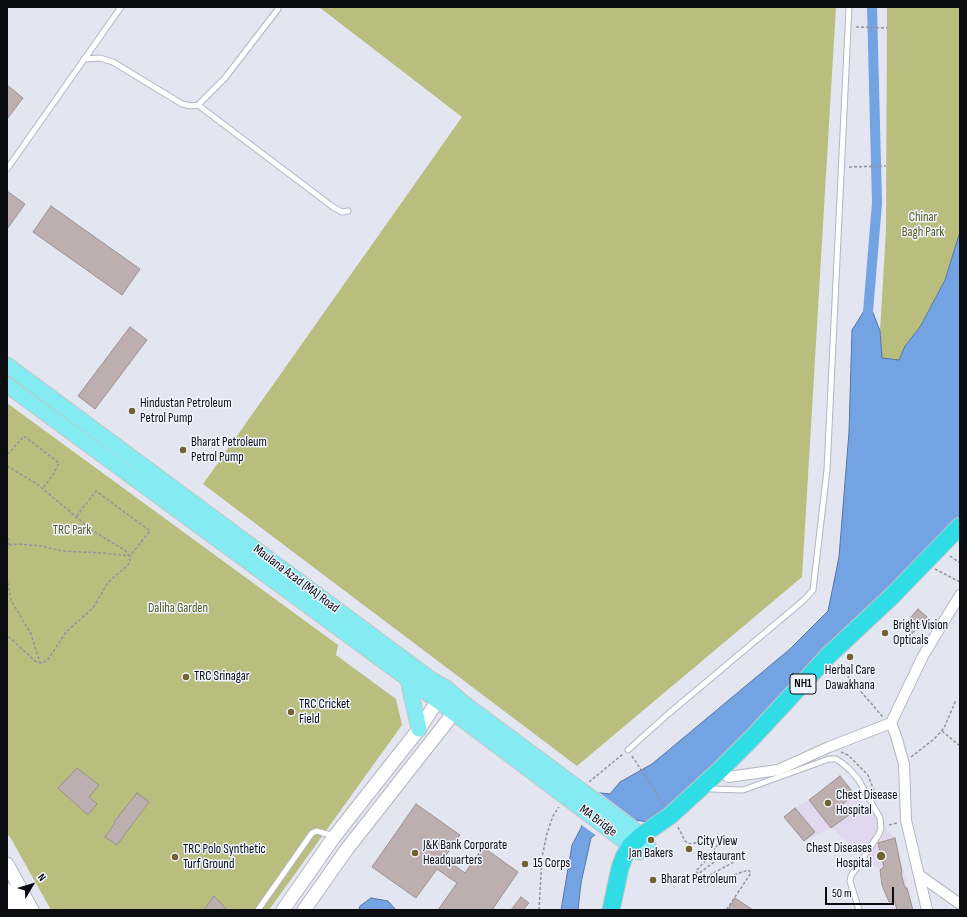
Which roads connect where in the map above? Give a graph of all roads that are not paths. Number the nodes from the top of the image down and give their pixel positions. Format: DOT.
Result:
graph roads {
  1 [pos="122,7"];
  2 [pos="849,7"];
  3 [pos="278,9"];
  4 [pos="84,59"];
  5 [pos="198,105"];
  6 [pos="7,169"];
  7 [pos="348,212"];
  8 [pos="7,365"];
  9 [pos="7,385"];
  10 [pos="960,526"];
  11 [pos="960,540"];
  12 [pos="954,558"];
  13 [pos="960,595"];
  14 [pos="408,680"];
  15 [pos="446,688"];
  16 [pos="438,701"];
  17 [pos="458,707"];
  18 [pos="891,723"];
  19 [pos="419,728"];
  20 [pos="757,740"];
  21 [pos="628,750"];
  22 [pos="728,777"];
  23 [pos="711,789"];
  24 [pos="576,795"];
  25 [pos="333,838"];
  26 [pos="635,841"];
  27 [pos="347,849"];
  28 [pos="329,861"];
  29 [pos="7,864"];
  30 [pos="919,875"];
  31 [pos="7,890"];
  32 [pos="960,904"];
  33 [pos="18,910"];
  34 [pos="32,910"];
  35 [pos="258,910"];
  36 [pos="283,910"];
  37 [pos="296,910"];
  38 [pos="304,910"];
  39 [pos="611,910"];
  40 [pos="622,910"];
  41 [pos="859,910"];
  42 [pos="927,910"];
  1 -- 4 [label="lane"];
  2 -- 21 [label="lane"];
  3 -- 5 [label="lane"];
  4 -- 5 [label="lane"];
  4 -- 6 [label="lane"];
  5 -- 7 [label="lane"];
  8 -- 15 [label="main road, Maulana Azad (MA) Road"];
  9 -- 14 [label="main road, Maulana Azad (MA) Road"];
  10 -- 20 [label="highway, NH1"];
  11 -- 12 [label="highway, NH1"];
  12 -- 20 [label="highway, NH1"];
  13 -- 18 [label="street"];
  14 -- 16 [label="main road, Maulana Azad (MA) Road"];
  14 -- 19 [label="main road"];
  15 -- 16 [label="main road"];
  15 -- 17 [label="main road, Maulana Azad (MA) Road"];
  16 -- 17 [label="main road, Maulana Azad (MA) Road"];
  16 -- 19 [label="main road"];
  17 -- 24 [label="main road, Maulana Azad (MA) Road"];
  17 -- 27 [label="main road"];
  18 -- 22 [label="street"];
  18 -- 30 [label="street"];
  19 -- 25 [label="main road"];
  20 -- 22 [label="highway, NH1"];
  20 -- 26 [label="highway, NH1"];
  22 -- 23 [label="highway, NH1"];
  23 -- 26 [label="highway, NH1"];
  23 -- 41 [label="lane"];
  24 -- 26 [label="main road, MA Bridge"];
  25 -- 28 [label="main road"];
  25 -- 35 [label="lane"];
  25 -- 36 [label="main road"];
  26 -- 39 [label="highway, NH1"];
  26 -- 40 [label="highway"];
  27 -- 28 [label="main road"];
  27 -- 38 [label="main road"];
  28 -- 37 [label="main road"];
  29 -- 34 [label="main road"];
  30 -- 32 [label="street"];
  30 -- 42 [label="street"];
  31 -- 33 [label="main road"];
}
